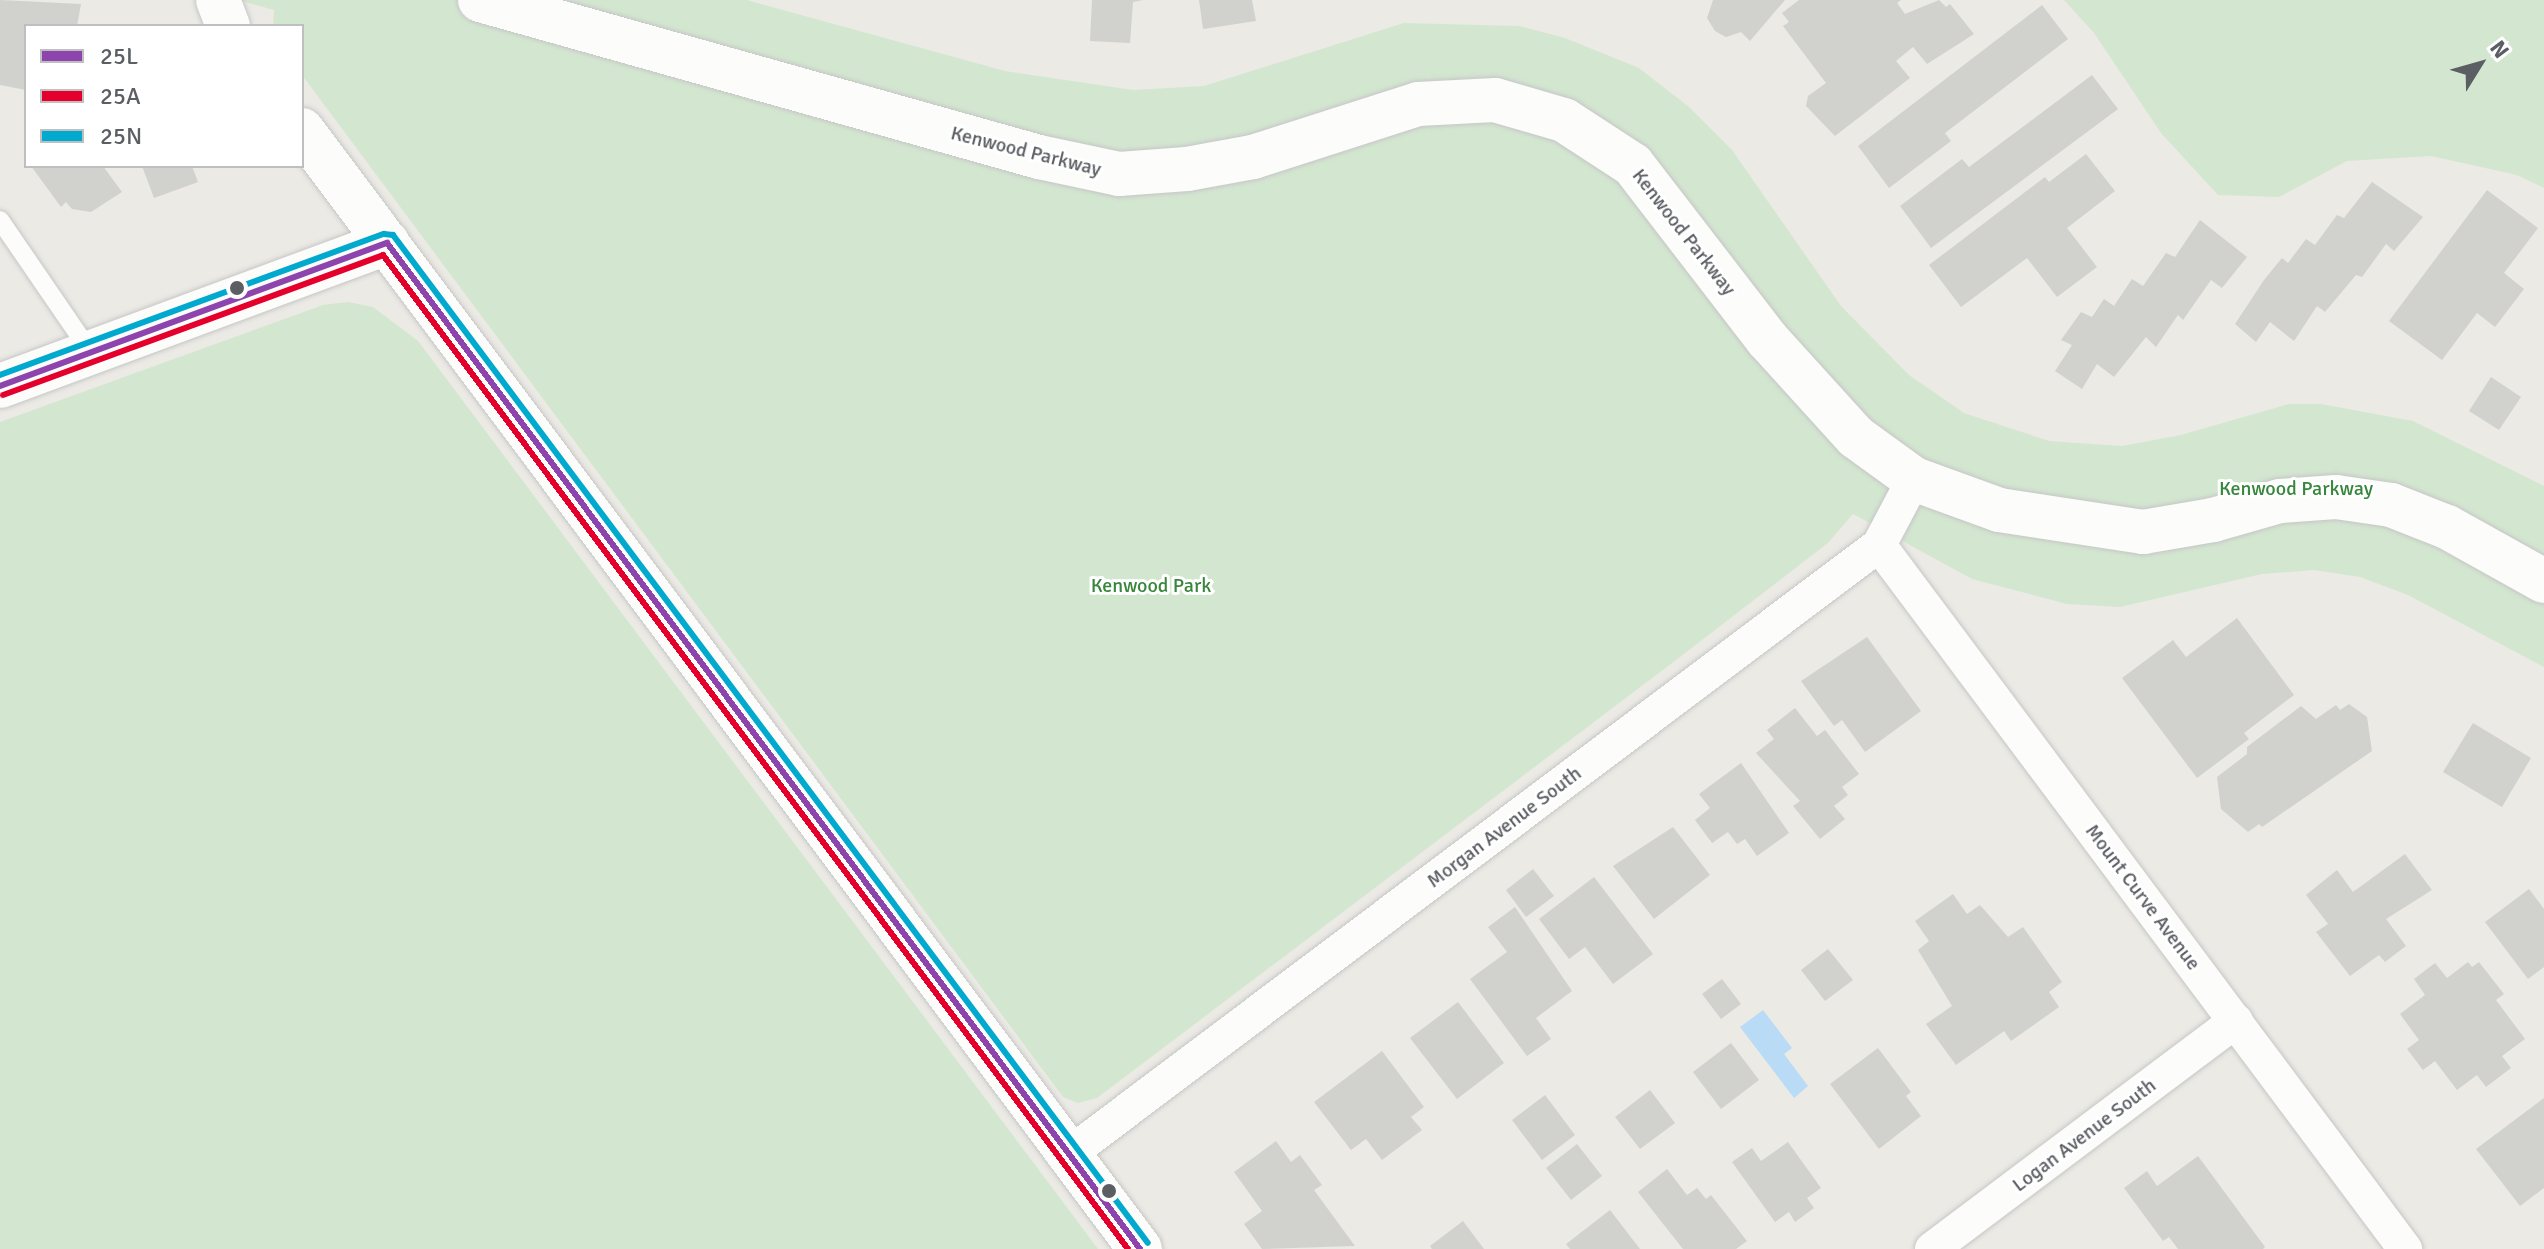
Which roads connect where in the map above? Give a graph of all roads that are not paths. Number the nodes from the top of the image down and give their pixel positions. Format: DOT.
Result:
graph roads {
  1 [pos="218,0"];
  2 [pos="480,0"];
  3 [pos="227,24"];
  4 [pos="304,133"];
  5 [pos="0,220"];
  6 [pos="387,243"];
  7 [pos="91,354"];
  8 [pos="0,386"];
  9 [pos="1914,479"];
  10 [pos="1879,545"];
  11 [pos="2544,581"];
  12 [pos="2236,1021"];
  13 [pos="1069,1154"];
  14 [pos="1140,1249"];
  15 [pos="1932,1249"];
  16 [pos="2405,1249"];
  1 -- 3 [label="street"];
  2 -- 9 [label="street, Kenwood Parkway"];
  4 -- 6 [label="street"];
  5 -- 7 [label="lane"];
  6 -- 7 [label="street"];
  6 -- 13 [label="street"];
  7 -- 8 [label="street"];
  9 -- 10 [label="street, Morgan Avenue South"];
  9 -- 11 [label="street, Kenwood Parkway"];
  10 -- 12 [label="street, Mount Curve Avenue"];
  10 -- 13 [label="street, Morgan Avenue South"];
  12 -- 15 [label="street, Logan Avenue South"];
  12 -- 16 [label="street, Mount Curve Avenue"];
  13 -- 14 [label="street"];
}
